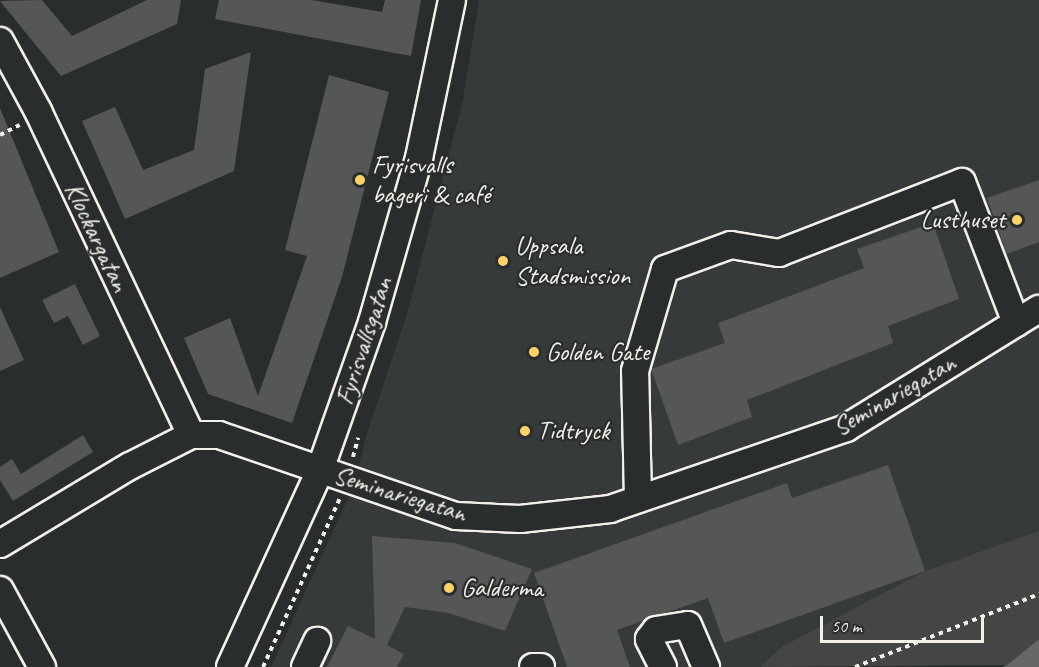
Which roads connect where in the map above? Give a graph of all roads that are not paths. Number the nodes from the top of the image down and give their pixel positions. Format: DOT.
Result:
graph roads {
  1 [pos="452,0"];
  2 [pos="0,41"];
  3 [pos="1039,309"];
  4 [pos="1016,323"];
  5 [pos="191,435"];
  6 [pos="320,470"];
  7 [pos="638,499"];
  8 [pos="0,544"];
  9 [pos="0,590"];
  10 [pos="318,641"];
  11 [pos="42,667"];
  12 [pos="230,667"];
  13 [pos="305,667"];
  14 [pos="533,667"];
  15 [pos="541,667"];
  16 [pos="663,667"];
  17 [pos="706,667"];
  1 -- 6 [label="street, Fyrisvallsgatan"];
  2 -- 5 [label="street, Klockargatan"];
  3 -- 4 [label="street, Seminariegatan"];
  4 -- 7 [label="street, Seminariegatan"];
  4 -- 7 [label="street"];
  5 -- 6 [label="street, Seminariegatan"];
  5 -- 8 [label="street, Seminariegatan"];
  6 -- 7 [label="street, Seminariegatan"];
  6 -- 12 [label="street, Fyrisvallsgatan"];
  9 -- 11 [label="street"];
  10 -- 13 [label="street"];
  14 -- 15 [label="street"];
  16 -- 17 [label="street"];
}
